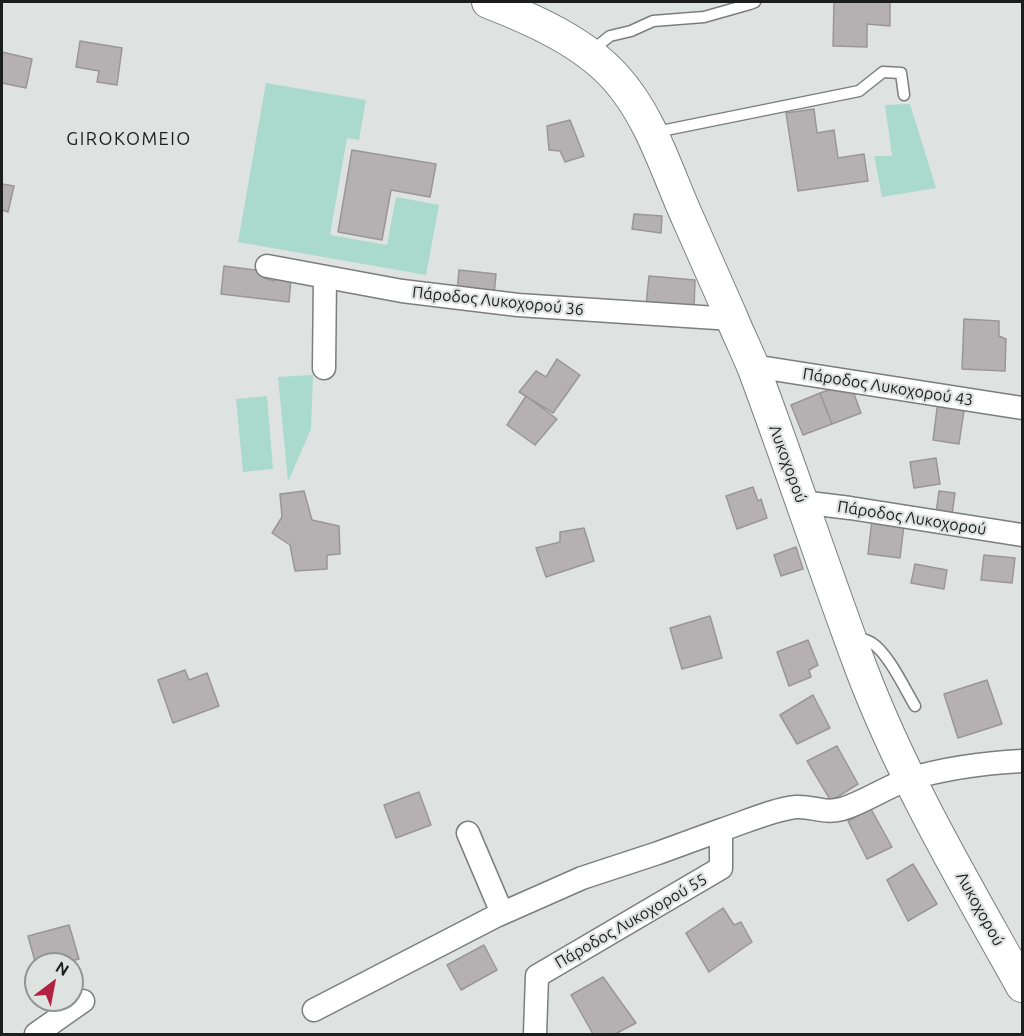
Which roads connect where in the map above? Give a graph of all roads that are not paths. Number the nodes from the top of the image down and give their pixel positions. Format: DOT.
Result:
graph roads {
  1 [pos="488,2"];
  2 [pos="755,2"];
  3 [pos="588,54"];
  4 [pos="904,95"];
  5 [pos="652,133"];
  6 [pos="267,266"];
  7 [pos="324,278"];
  8 [pos="732,319"];
  9 [pos="753,366"];
  10 [pos="324,368"];
  11 [pos="1023,408"];
  12 [pos="801,502"];
  13 [pos="1023,535"];
  14 [pos="851,640"];
  15 [pos="915,706"];
  16 [pos="1023,761"];
  17 [pos="909,779"];
  18 [pos="721,830"];
  19 [pos="468,833"];
  20 [pos="502,913"];
  21 [pos="1023,986"];
  22 [pos="314,1010"];
  23 [pos="66,1012"];
  24 [pos="36,1035"];
  25 [pos="535,1035"];
  1 -- 3 [label="street, Λυκοχορού"];
  2 -- 3 [label="lane"];
  3 -- 5 [label="street, Λυκοχορού"];
  4 -- 5 [label="lane"];
  5 -- 8 [label="street, Λυκοχορού"];
  6 -- 7 [label="street, Πάροδος Λυκοχορού 36"];
  7 -- 8 [label="street, Πάροδος Λυκοχορού 36"];
  7 -- 10 [label="street"];
  8 -- 9 [label="street, Λυκοχορού"];
  9 -- 11 [label="street, Πάροδος Λυκοχορού 43"];
  9 -- 12 [label="street, Λυκοχορού"];
  12 -- 13 [label="street, Πάροδος Λυκοχορού"];
  12 -- 14 [label="street, Λυκοχορού"];
  14 -- 15 [label="lane"];
  14 -- 17 [label="street, Λυκοχορού"];
  16 -- 17 [label="street"];
  17 -- 18 [label="street"];
  17 -- 21 [label="street, Λυκοχορού"];
  18 -- 20 [label="street"];
  18 -- 25 [label="street, Πάροδος Λυκοχορού 55"];
  19 -- 20 [label="street"];
  20 -- 22 [label="street"];
  23 -- 24 [label="street"];
}
